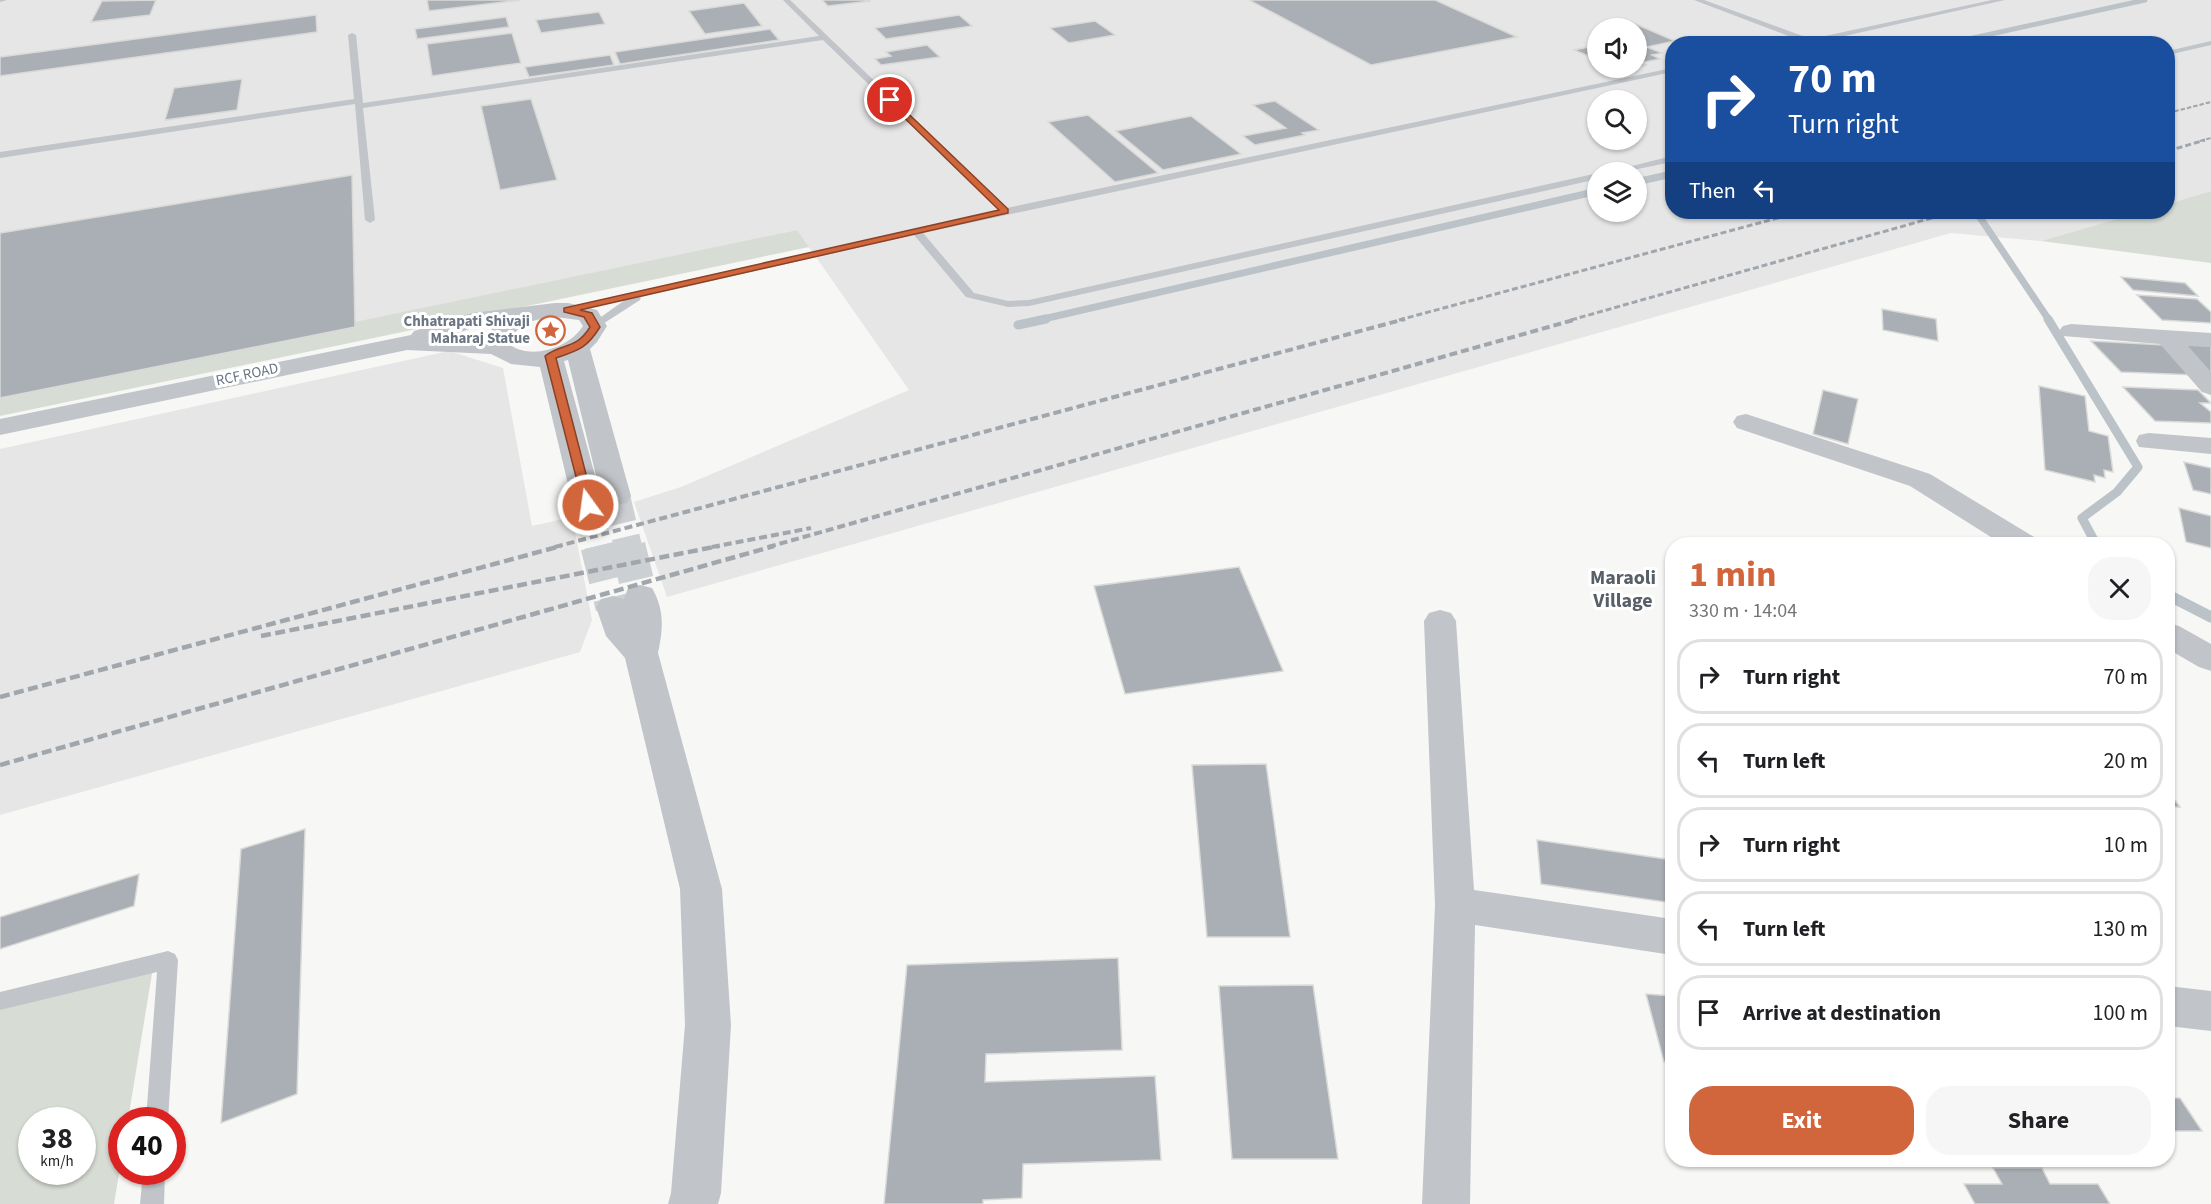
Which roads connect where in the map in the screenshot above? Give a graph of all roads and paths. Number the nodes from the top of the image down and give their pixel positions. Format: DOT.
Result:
graph roads {
  1 [pos="786,0"];
  2 [pos="1697,0"];
  3 [pos="2002,0"];
  4 [pos="352,35"];
  5 [pos="1799,36"];
  6 [pos="1829,36"];
  7 [pos="825,38"];
  8 [pos="2211,43"];
  9 [pos="2175,51"];
  10 [pos="1665,71"];
  11 [pos="358,104"];
  12 [pos="0,154"];
  13 [pos="1665,161"];
  14 [pos="1647,165"];
  15 [pos="1587,178"];
  16 [pos="1005,211"];
  17 [pos="370,220"];
  18 [pos="916,231"];
  19 [pos="646,292"];
  20 [pos="568,310"];
  21 [pos="519,315"];
  22 [pos="595,327"];
  23 [pos="2070,331"];
  24 [pos="2167,337"];
  25 [pos="2211,340"];
  26 [pos="407,342"];
  27 [pos="496,347"];
  28 [pos="577,347"];
  29 [pos="550,356"];
  30 [pos="2211,387"];
  31 [pos="1746,422"];
  32 [pos="598,426"];
  33 [pos="0,427"];
  34 [pos="570,433"];
  35 [pos="2149,441"];
  36 [pos="2211,446"];
  37 [pos="616,496"];
  38 [pos="588,505"];
  39 [pos="2012,537"];
  40 [pos="627,601"];
  41 [pos="1440,621"];
  42 [pos="2175,638"];
  43 [pos="2211,659"];
  44 [pos="1455,905"];
  45 [pos="1665,936"];
  46 [pos="0,1001"];
  47 [pos="2175,1007"];
  48 [pos="2211,1011"];
  49 [pos="158,1107"];
  50 [pos="153,1185"];
  51 [pos="152,1204"];
  52 [pos="693,1204"];
  53 [pos="1446,1204"];
  1 -- 7 [label="lane"];
  2 -- 5 [label="lane"];
  3 -- 6 [label="lane"];
  4 -- 11 [label="lane"];
  7 -- 11 [label="lane"];
  7 -- 16 [label="lane"];
  8 -- 9 [label="lane"];
  10 -- 16 [label="lane"];
  11 -- 12 [label="lane"];
  11 -- 17 [label="lane"];
  13 -- 14 [label="lane"];
  15 -- 18 [label="lane"];
  16 -- 18 [label="lane"];
  18 -- 19 [label="lane"];
  19 -- 20 [label="lane"];
  19 -- 22 [label="lane"];
  20 -- 21 [label="street"];
  20 -- 22 [label="street"];
  21 -- 26 [label="street"];
  21 -- 27 [label="street"];
  22 -- 28 [label="street"];
  23 -- 24 [label="street"];
  24 -- 25 [label="street"];
  24 -- 30 [label="street"];
  26 -- 27 [label="street, RCF ROAD"];
  26 -- 33 [label="street, RCF ROAD"];
  27 -- 29 [label="street, RCF ROAD"];
  28 -- 29 [label="street, RCF ROAD"];
  28 -- 32 [label="street"];
  29 -- 34 [label="street"];
  31 -- 39 [label="street"];
  32 -- 34 [label="street"];
  32 -- 37 [label="street"];
  34 -- 38 [label="street"];
  35 -- 36 [label="street"];
  40 -- 52 [label="street"];
  41 -- 44 [label="street"];
  42 -- 43 [label="street"];
  44 -- 45 [label="street"];
  44 -- 53 [label="street"];
  46 -- 49 [label="lane"];
  47 -- 48 [label="street"];
  50 -- 51 [label="lane"];
}
